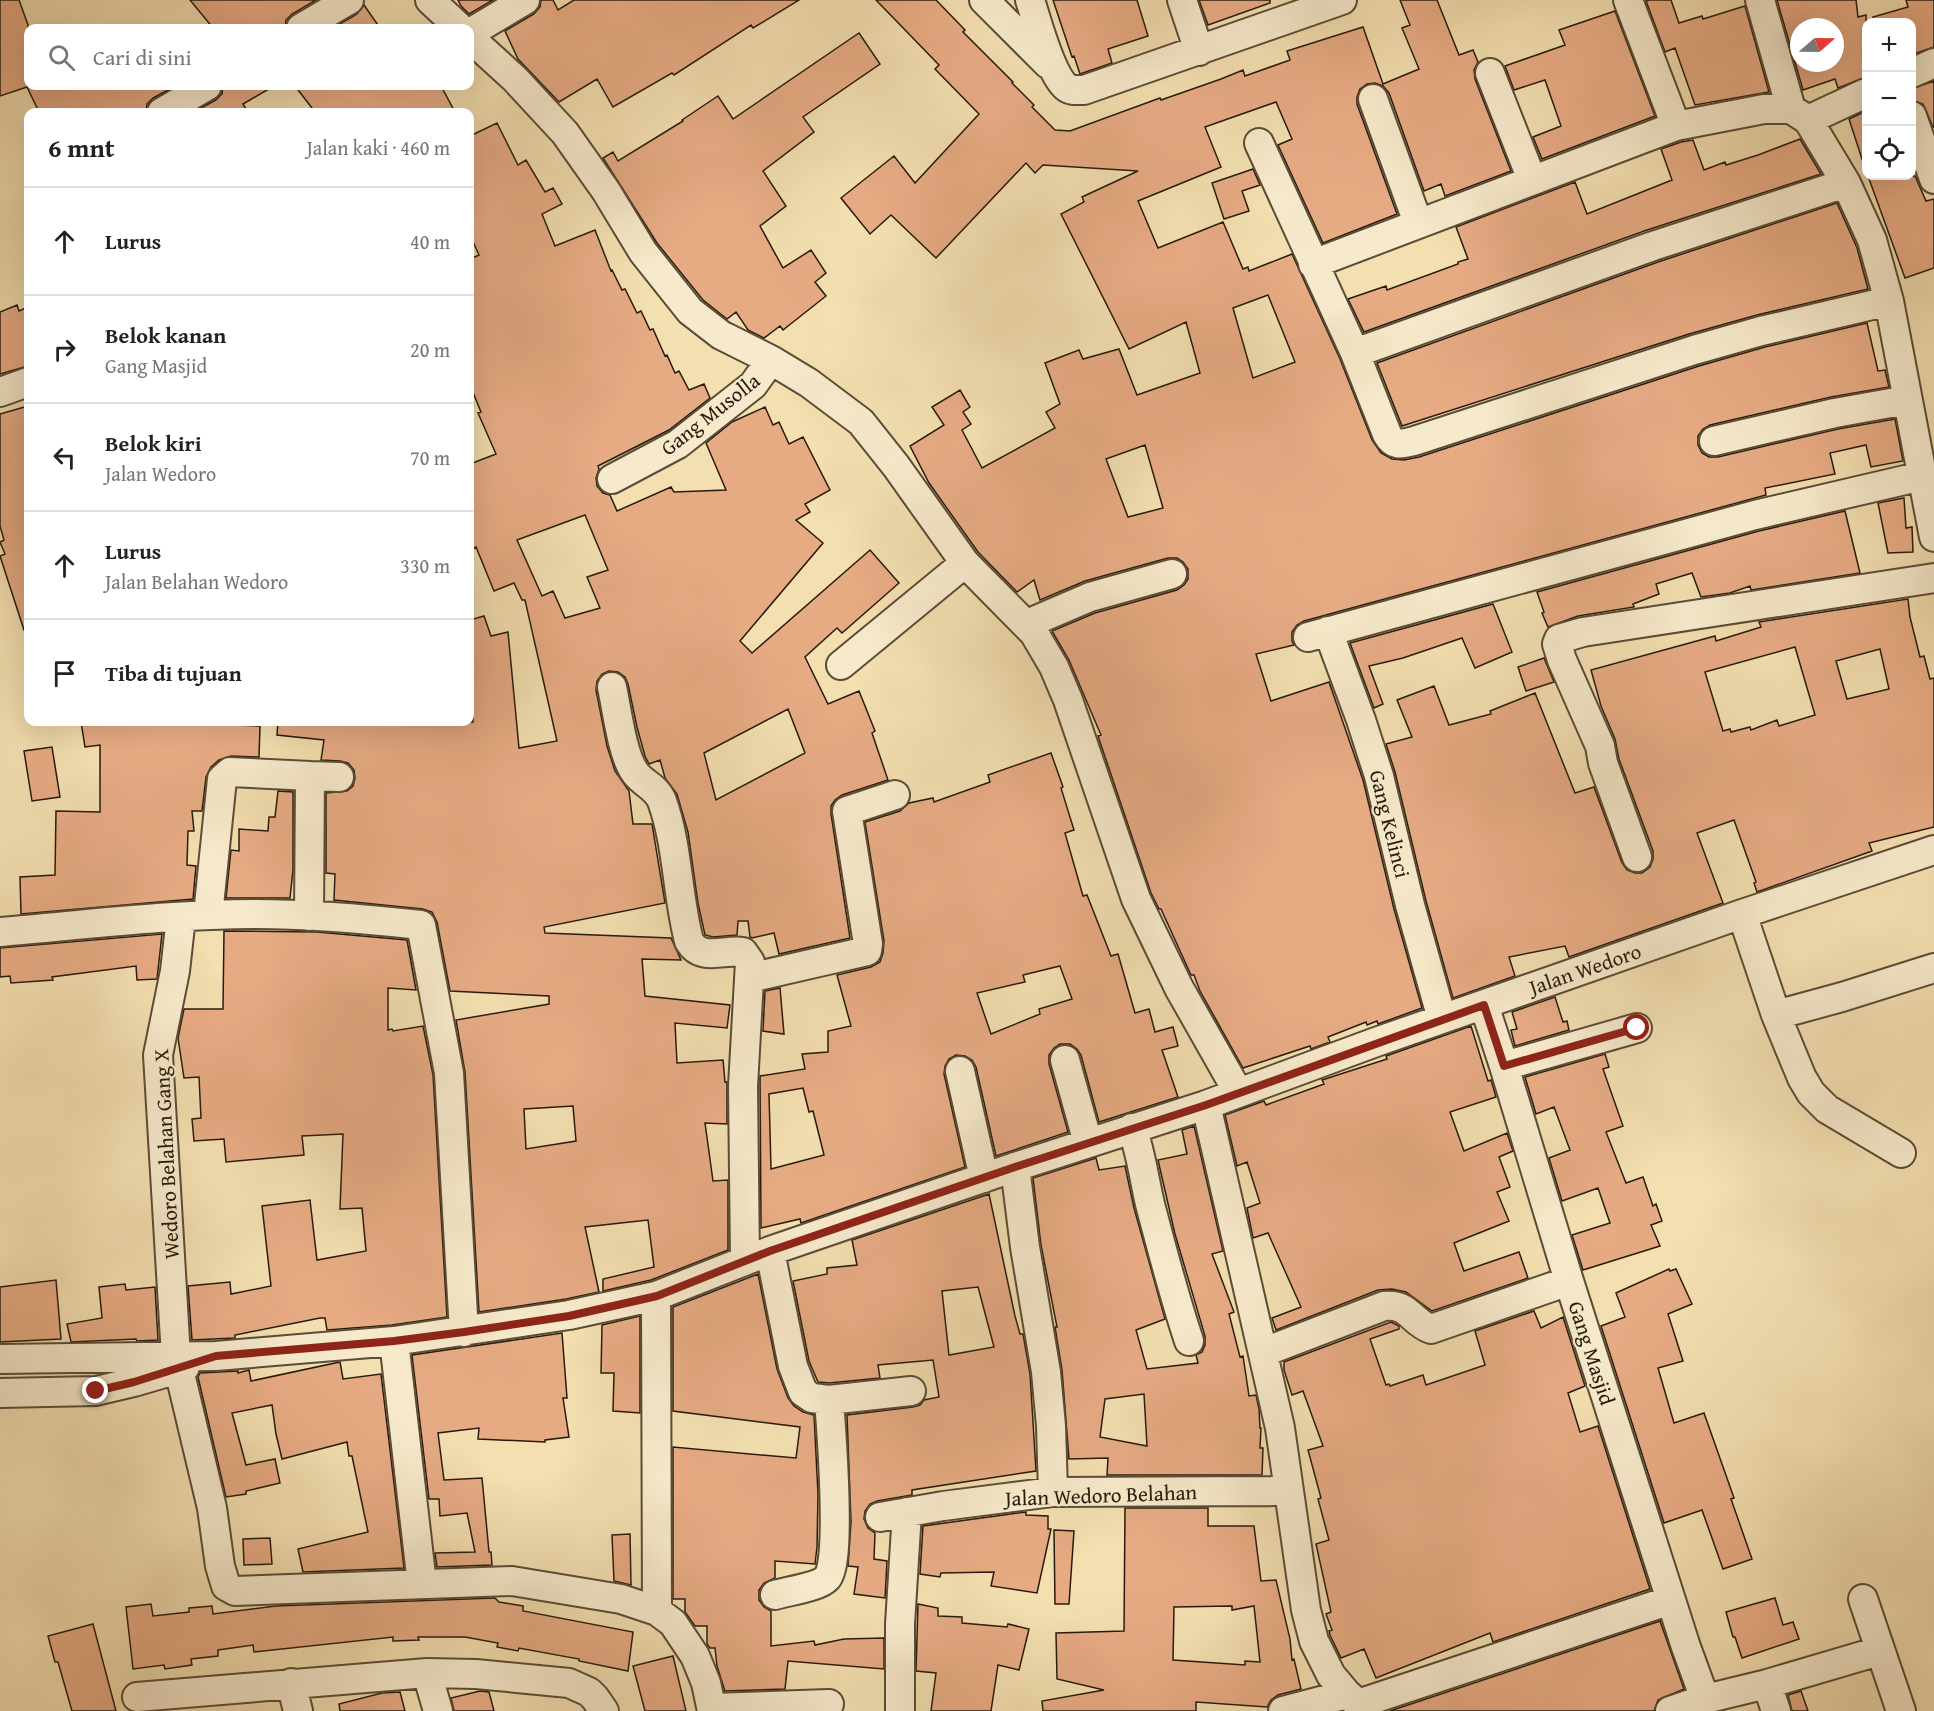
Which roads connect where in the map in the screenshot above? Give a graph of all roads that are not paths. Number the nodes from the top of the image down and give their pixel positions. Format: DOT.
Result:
graph roads {
  1 [pos="349,0"];
  2 [pos="430,0"];
  3 [pos="525,0"];
  4 [pos="984,0"];
  5 [pos="1030,0"];
  6 [pos="1182,0"];
  7 [pos="1342,0"];
  8 [pos="1628,0"];
  9 [pos="1760,0"];
  10 [pos="308,24"];
  11 [pos="456,24"];
  12 [pos="474,31"];
  13 [pos="474,42"];
  14 [pos="1199,51"];
  15 [pos="1934,63"];
  16 [pos="1054,70"];
  17 [pos="1913,72"];
  18 [pos="1490,73"];
  19 [pos="200,90"];
  20 [pos="1862,94"];
  21 [pos="1373,99"];
  22 [pos="169,108"];
  23 [pos="1799,114"];
  24 [pos="1676,126"];
  25 [pos="1915,126"];
  26 [pos="1259,143"];
  27 [pos="1934,179"];
  28 [pos="1532,180"];
  29 [pos="1846,183"];
  30 [pos="1418,223"];
  31 [pos="1313,264"];
  32 [pos="1889,301"];
  33 [pos="1355,353"];
  34 [pos="764,371"];
  35 [pos="24,383"];
  36 [pos="0,392"];
  37 [pos="1907,400"];
  38 [pos="1714,441"];
  39 [pos="1922,476"];
  40 [pos="612,478"];
  41 [pos="1934,537"];
  42 [pos="965,562"];
  43 [pos="1172,574"];
  44 [pos="1934,578"];
  45 [pos="1027,624"];
  46 [pos="842,665"];
  47 [pos="612,687"];
  48 [pos="310,776"];
  49 [pos="339,777"];
  50 [pos="895,795"];
  51 [pos="1934,850"];
  52 [pos="1637,857"];
  53 [pos="1742,914"];
  54 [pos="194,916"];
  55 [pos="309,916"];
  56 [pos="0,932"];
  57 [pos="1934,968"];
  58 [pos="749,978"];
  59 [pos="1484,1005"];
  60 [pos="1776,1015"];
  61 [pos="1442,1019"];
  62 [pos="1637,1028"];
  63 [pos="1065,1060"];
  64 [pos="1504,1066"];
  65 [pos="960,1071"];
  66 [pos="1238,1092"];
  67 [pos="1206,1105"];
  68 [pos="1132,1128"];
  69 [pos="1088,1143"];
  70 [pos="1901,1153"];
  71 [pos="1015,1167"];
  72 [pos="984,1178"];
  73 [pos="758,1256"];
  74 [pos="1569,1281"];
  75 [pos="657,1296"];
  76 [pos="464,1332"];
  77 [pos="394,1341"];
  78 [pos="1189,1341"];
  79 [pos="1264,1352"];
  80 [pos="0,1359"];
  81 [pos="177,1363"];
  82 [pos="133,1370"];
  83 [pos="911,1391"];
  84 [pos="0,1393"];
  85 [pos="829,1400"];
  86 [pos="1288,1491"];
  87 [pos="1053,1492"];
  88 [pos="907,1512"];
  89 [pos="880,1516"];
  90 [pos="422,1584"];
  91 [pos="775,1595"];
  92 [pos="1863,1599"];
  93 [pos="1671,1600"];
  94 [pos="657,1611"];
  95 [pos="1879,1651"];
  96 [pos="427,1673"];
  97 [pos="291,1683"];
  98 [pos="569,1683"];
  99 [pos="1767,1683"];
  100 [pos="137,1697"];
  101 [pos="1706,1699"];
  102 [pos="1357,1703"];
  103 [pos="829,1704"];
  104 [pos="712,1710"];
  105 [pos="298,1711"];
  106 [pos="438,1711"];
  107 [pos="577,1711"];
  108 [pos="604,1711"];
  109 [pos="900,1711"];
  110 [pos="1283,1711"];
  111 [pos="1670,1711"];
  112 [pos="1776,1711"];
  113 [pos="1901,1711"];
  1 -- 10 [label="street"];
  2 -- 11 [label="street"];
  3 -- 12 [label="street"];
  4 -- 16 [label="street"];
  5 -- 16 [label="street"];
  6 -- 14 [label="street"];
  7 -- 14 [label="street"];
  8 -- 24 [label="street"];
  9 -- 23 [label="street"];
  13 -- 34 [label="street"];
  14 -- 16 [label="street"];
  15 -- 17 [label="street"];
  18 -- 28 [label="street"];
  19 -- 22 [label="street"];
  20 -- 23 [label="street"];
  21 -- 30 [label="street"];
  23 -- 24 [label="street"];
  23 -- 29 [label="street"];
  24 -- 28 [label="street"];
  25 -- 27 [label="street"];
  26 -- 31 [label="street"];
  28 -- 30 [label="street"];
  29 -- 32 [label="street"];
  29 -- 33 [label="street"];
  30 -- 31 [label="street"];
  31 -- 33 [label="street"];
  32 -- 33 [label="street"];
  32 -- 37 [label="street"];
  34 -- 40 [label="street, Gang Musolla"];
  34 -- 42 [label="street"];
  35 -- 36 [label="street"];
  37 -- 38 [label="street"];
  37 -- 39 [label="street"];
  39 -- 41 [label="street"];
  39 -- 61 [label="street, Gang Kelinci"];
  42 -- 45 [label="street"];
  42 -- 46 [label="street"];
  43 -- 45 [label="street"];
  44 -- 52 [label="street"];
  45 -- 66 [label="street"];
  47 -- 58 [label="street"];
  48 -- 49 [label="street"];
  48 -- 54 [label="street, Wedoro Belahan Gang X"];
  48 -- 55 [label="street"];
  50 -- 58 [label="street"];
  51 -- 53 [label="street, Jalan Wedoro"];
  53 -- 59 [label="street, Jalan Wedoro"];
  53 -- 60 [label="street"];
  54 -- 55 [label="street"];
  54 -- 56 [label="street"];
  54 -- 81 [label="street, Wedoro Belahan Gang X"];
  55 -- 76 [label="street"];
  57 -- 60 [label="street"];
  58 -- 73 [label="street"];
  59 -- 61 [label="street, Jalan Wedoro"];
  59 -- 64 [label="street, Gang Masjid"];
  60 -- 70 [label="street"];
  61 -- 66 [label="street, Jalan Wedoro"];
  62 -- 64 [label="street"];
  63 -- 69 [label="street"];
  64 -- 74 [label="street, Gang Masjid"];
  65 -- 72 [label="street"];
  66 -- 67 [label="street, Jalan Wedoro"];
  67 -- 68 [label="street, Jalan Wedoro"];
  67 -- 79 [label="street"];
  68 -- 69 [label="street, Jalan Wedoro"];
  68 -- 78 [label="street"];
  69 -- 71 [label="street, Jalan Wedoro"];
  71 -- 72 [label="street, Jalan Wedoro"];
  71 -- 87 [label="street"];
  72 -- 73 [label="street, Jalan Wedoro"];
  73 -- 75 [label="street, Jalan Wedoro"];
  73 -- 85 [label="street"];
  74 -- 79 [label="street"];
  74 -- 93 [label="street, Gang Masjid"];
  75 -- 76 [label="street, Jalan Wedoro"];
  75 -- 94 [label="street"];
  76 -- 77 [label="street, Jalan Wedoro"];
  77 -- 81 [label="street, Jalan Wedoro"];
  77 -- 90 [label="street"];
  79 -- 86 [label="street"];
  80 -- 82 [label="street"];
  81 -- 82 [label="street, Jalan Wedoro"];
  81 -- 90 [label="street, Wedoro Belahan Gang X"];
  82 -- 84 [label="street"];
  83 -- 85 [label="street"];
  85 -- 91 [label="street"];
  86 -- 87 [label="street, Jalan Wedoro Belahan"];
  86 -- 102 [label="street"];
  87 -- 88 [label="street, Jalan Wedoro Belahan"];
  88 -- 89 [label="street, Jalan Wedoro Belahan"];
  88 -- 109 [label="street"];
  90 -- 94 [label="street"];
  92 -- 95 [label="street"];
  93 -- 101 [label="street, Gang Masjid"];
  93 -- 102 [label="street"];
  94 -- 104 [label="street"];
  95 -- 99 [label="street"];
  95 -- 113 [label="street"];
  96 -- 97 [label="street"];
  96 -- 98 [label="street"];
  96 -- 106 [label="street"];
  97 -- 100 [label="street"];
  97 -- 105 [label="street"];
  98 -- 107 [label="street"];
  98 -- 108 [label="street"];
  99 -- 101 [label="street"];
  99 -- 112 [label="street"];
  101 -- 111 [label="street"];
  102 -- 110 [label="street"];
  103 -- 104 [label="street"];
}
